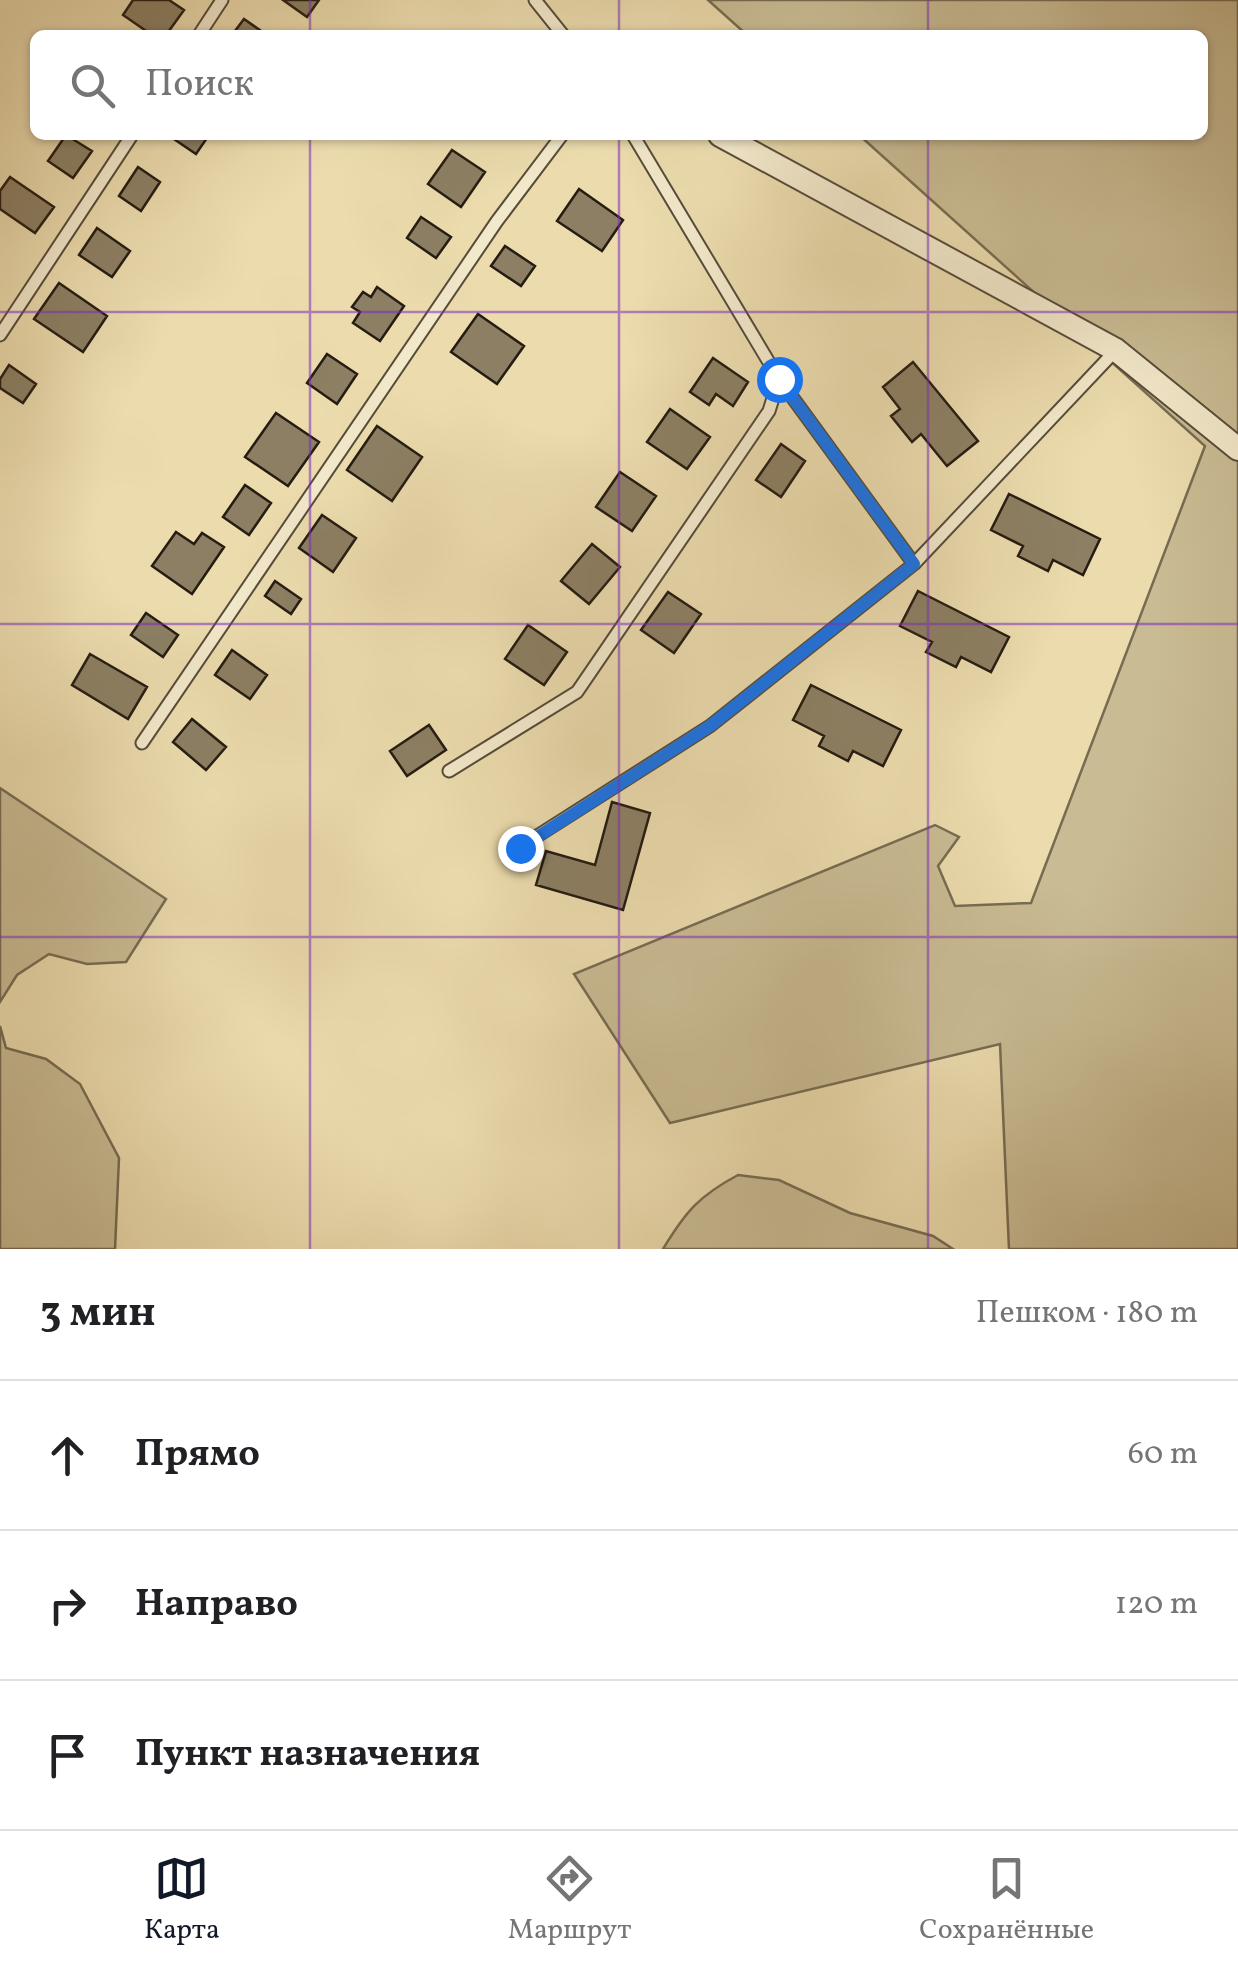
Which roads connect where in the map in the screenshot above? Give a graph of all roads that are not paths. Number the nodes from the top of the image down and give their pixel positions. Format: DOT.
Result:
graph roads {
  1 [pos="222,0"];
  2 [pos="535,0"];
  3 [pos="201,30"];
  4 [pos="559,30"];
  5 [pos="129,140"];
  6 [pos="558,140"];
  7 [pos="636,140"];
  8 [pos="729,140"];
  9 [pos="0,335"];
  10 [pos="1116,350"];
  11 [pos="779,379"];
  12 [pos="1238,449"];
  13 [pos="914,564"];
  14 [pos="142,743"];
  15 [pos="449,771"];
  16 [pos="520,848"];
  1 -- 3 [label="lane"];
  2 -- 4 [label="lane"];
  5 -- 9 [label="lane"];
  6 -- 14 [label="lane"];
  7 -- 11 [label="lane"];
  8 -- 10 [label="street"];
  10 -- 12 [label="street"];
  10 -- 13 [label="lane"];
  11 -- 13 [label="lane"];
  11 -- 15 [label="lane"];
  13 -- 16 [label="lane"];
}
